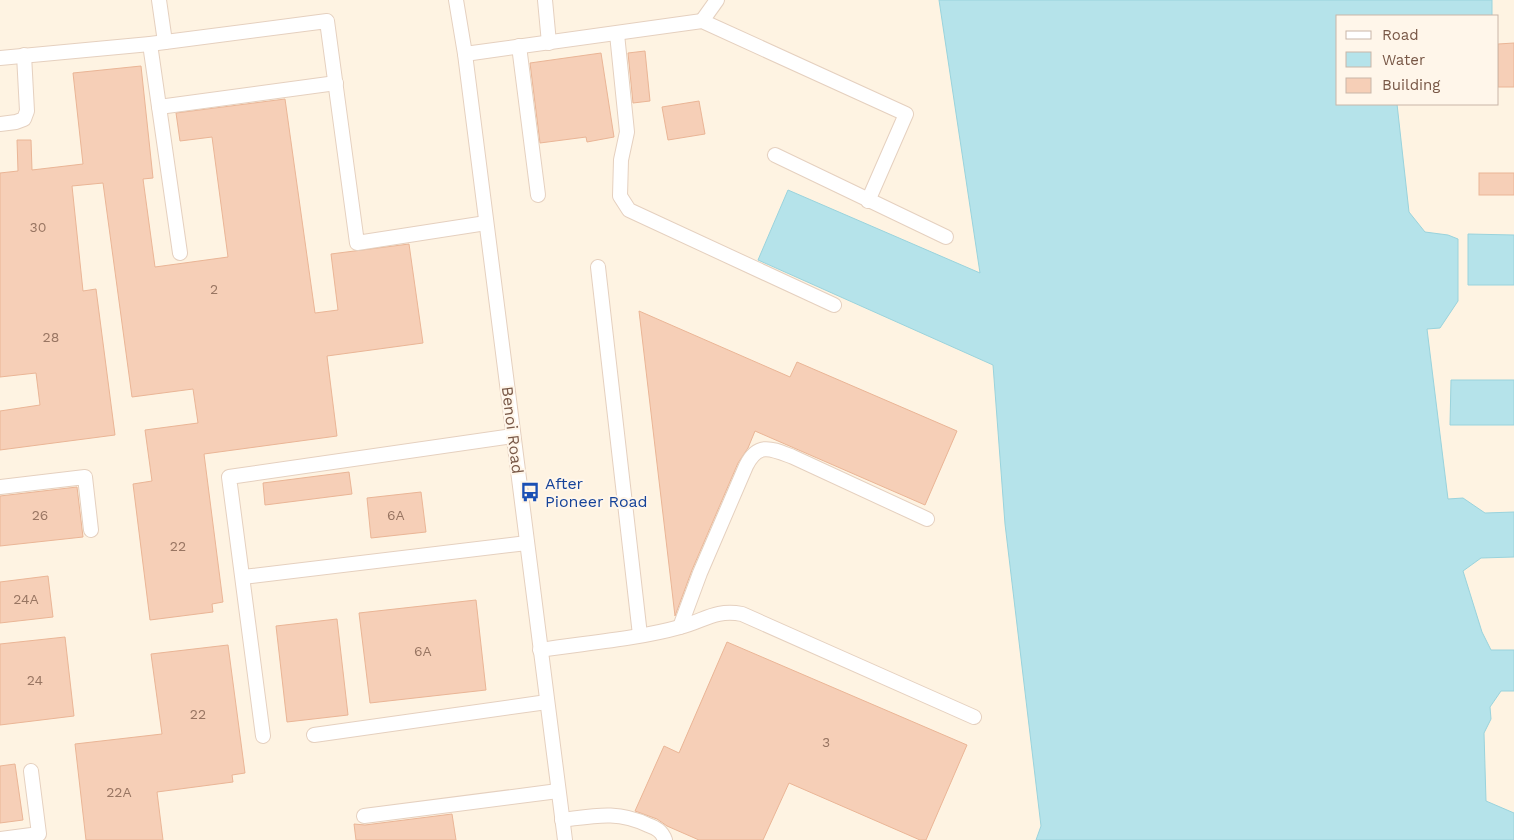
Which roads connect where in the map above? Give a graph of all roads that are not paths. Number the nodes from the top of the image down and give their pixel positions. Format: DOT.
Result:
graph roads {
  1 [pos="159,0"];
  2 [pos="456,0"];
  3 [pos="464,0"];
  4 [pos="544,0"];
  5 [pos="717,0"];
  6 [pos="702,21"];
  7 [pos="617,34"];
  8 [pos="165,42"];
  9 [pos="549,43"];
  10 [pos="150,44"];
  11 [pos="519,46"];
  12 [pos="464,51"];
  13 [pos="24,55"];
  14 [pos="0,58"];
  15 [pos="336,83"];
  16 [pos="159,107"];
  17 [pos="0,124"];
  18 [pos="775,155"];
  19 [pos="538,195"];
  20 [pos="868,200"];
  21 [pos="486,223"];
  22 [pos="946,236"];
  23 [pos="180,252"];
  24 [pos="598,267"];
  25 [pos="834,306"];
  26 [pos="513,436"];
  27 [pos="0,487"];
  28 [pos="927,519"];
  29 [pos="91,530"];
  30 [pos="527,543"];
  31 [pos="243,577"];
  32 [pos="680,627"];
  33 [pos="640,635"];
  34 [pos="540,650"];
  35 [pos="547,702"];
  36 [pos="974,716"];
  37 [pos="314,735"];
  38 [pos="263,736"];
  39 [pos="31,771"];
  40 [pos="558,791"];
  41 [pos="364,816"];
  42 [pos="562,820"];
  43 [pos="0,839"];
  44 [pos="564,840"];
  45 [pos="665,840"];
  1 -- 8 [label="street"];
  2 -- 12 [label="street, Benoi Road"];
  3 -- 12 [label="street, Benoi Road"];
  4 -- 9 [label="street"];
  5 -- 6 [label="street"];
  6 -- 7 [label="street"];
  6 -- 20 [label="street"];
  7 -- 9 [label="street"];
  7 -- 25 [label="street"];
  8 -- 10 [label="street"];
  8 -- 15 [label="street"];
  9 -- 11 [label="street"];
  10 -- 13 [label="street"];
  10 -- 16 [label="street"];
  11 -- 12 [label="street"];
  11 -- 19 [label="street"];
  12 -- 21 [label="street, Benoi Road"];
  13 -- 14 [label="street"];
  13 -- 17 [label="street"];
  15 -- 16 [label="street"];
  15 -- 21 [label="street"];
  16 -- 23 [label="street"];
  18 -- 20 [label="street"];
  20 -- 22 [label="street"];
  21 -- 26 [label="street, Benoi Road"];
  24 -- 33 [label="street"];
  26 -- 30 [label="street, Benoi Road"];
  26 -- 31 [label="street"];
  27 -- 29 [label="street"];
  28 -- 32 [label="street"];
  30 -- 31 [label="street"];
  30 -- 34 [label="street, Benoi Road"];
  31 -- 38 [label="street"];
  32 -- 33 [label="street"];
  32 -- 36 [label="street"];
  33 -- 34 [label="street"];
  34 -- 35 [label="street, Benoi Road"];
  35 -- 37 [label="street"];
  35 -- 40 [label="street, Benoi Road"];
  39 -- 43 [label="street"];
  40 -- 41 [label="street"];
  40 -- 42 [label="street, Benoi Road"];
  42 -- 44 [label="street, Benoi Road"];
  42 -- 45 [label="street"];
}
